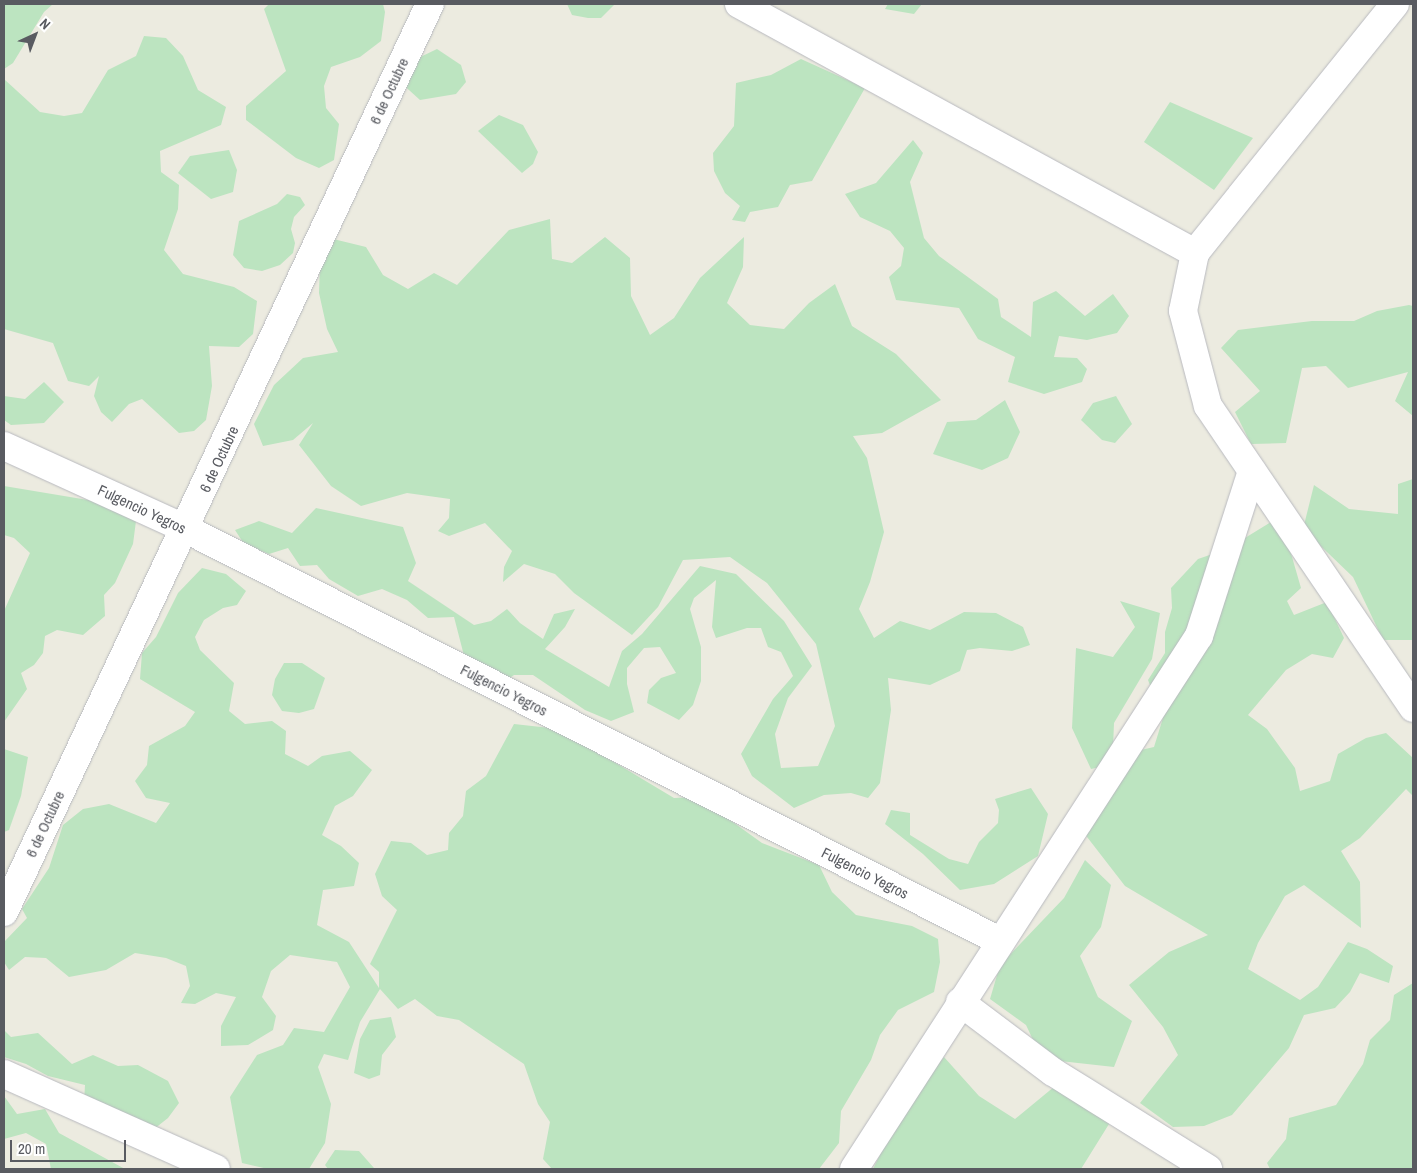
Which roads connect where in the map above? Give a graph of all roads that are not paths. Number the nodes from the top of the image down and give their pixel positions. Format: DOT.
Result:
graph roads {
  1 [pos="430,4"];
  2 [pos="739,4"];
  3 [pos="1395,4"];
  4 [pos="1195,252"];
  5 [pos="4,446"];
  6 [pos="1252,471"];
  7 [pos="186,529"];
  8 [pos="1413,708"];
  9 [pos="4,912"];
  10 [pos="1000,941"];
  11 [pos="960,1002"];
  12 [pos="4,1074"];
  13 [pos="216,1169"];
  14 [pos="854,1169"];
  15 [pos="1208,1169"];
  1 -- 7 [label="street, 6 de Octubre"];
  2 -- 4 [label="street"];
  3 -- 4 [label="street"];
  4 -- 6 [label="street"];
  5 -- 7 [label="street, Fulgencio Yegros"];
  6 -- 8 [label="street"];
  6 -- 10 [label="street"];
  7 -- 9 [label="street, 6 de Octubre"];
  7 -- 10 [label="street, Fulgencio Yegros"];
  10 -- 11 [label="street"];
  11 -- 14 [label="street"];
  11 -- 15 [label="street"];
  12 -- 13 [label="street"];
}
